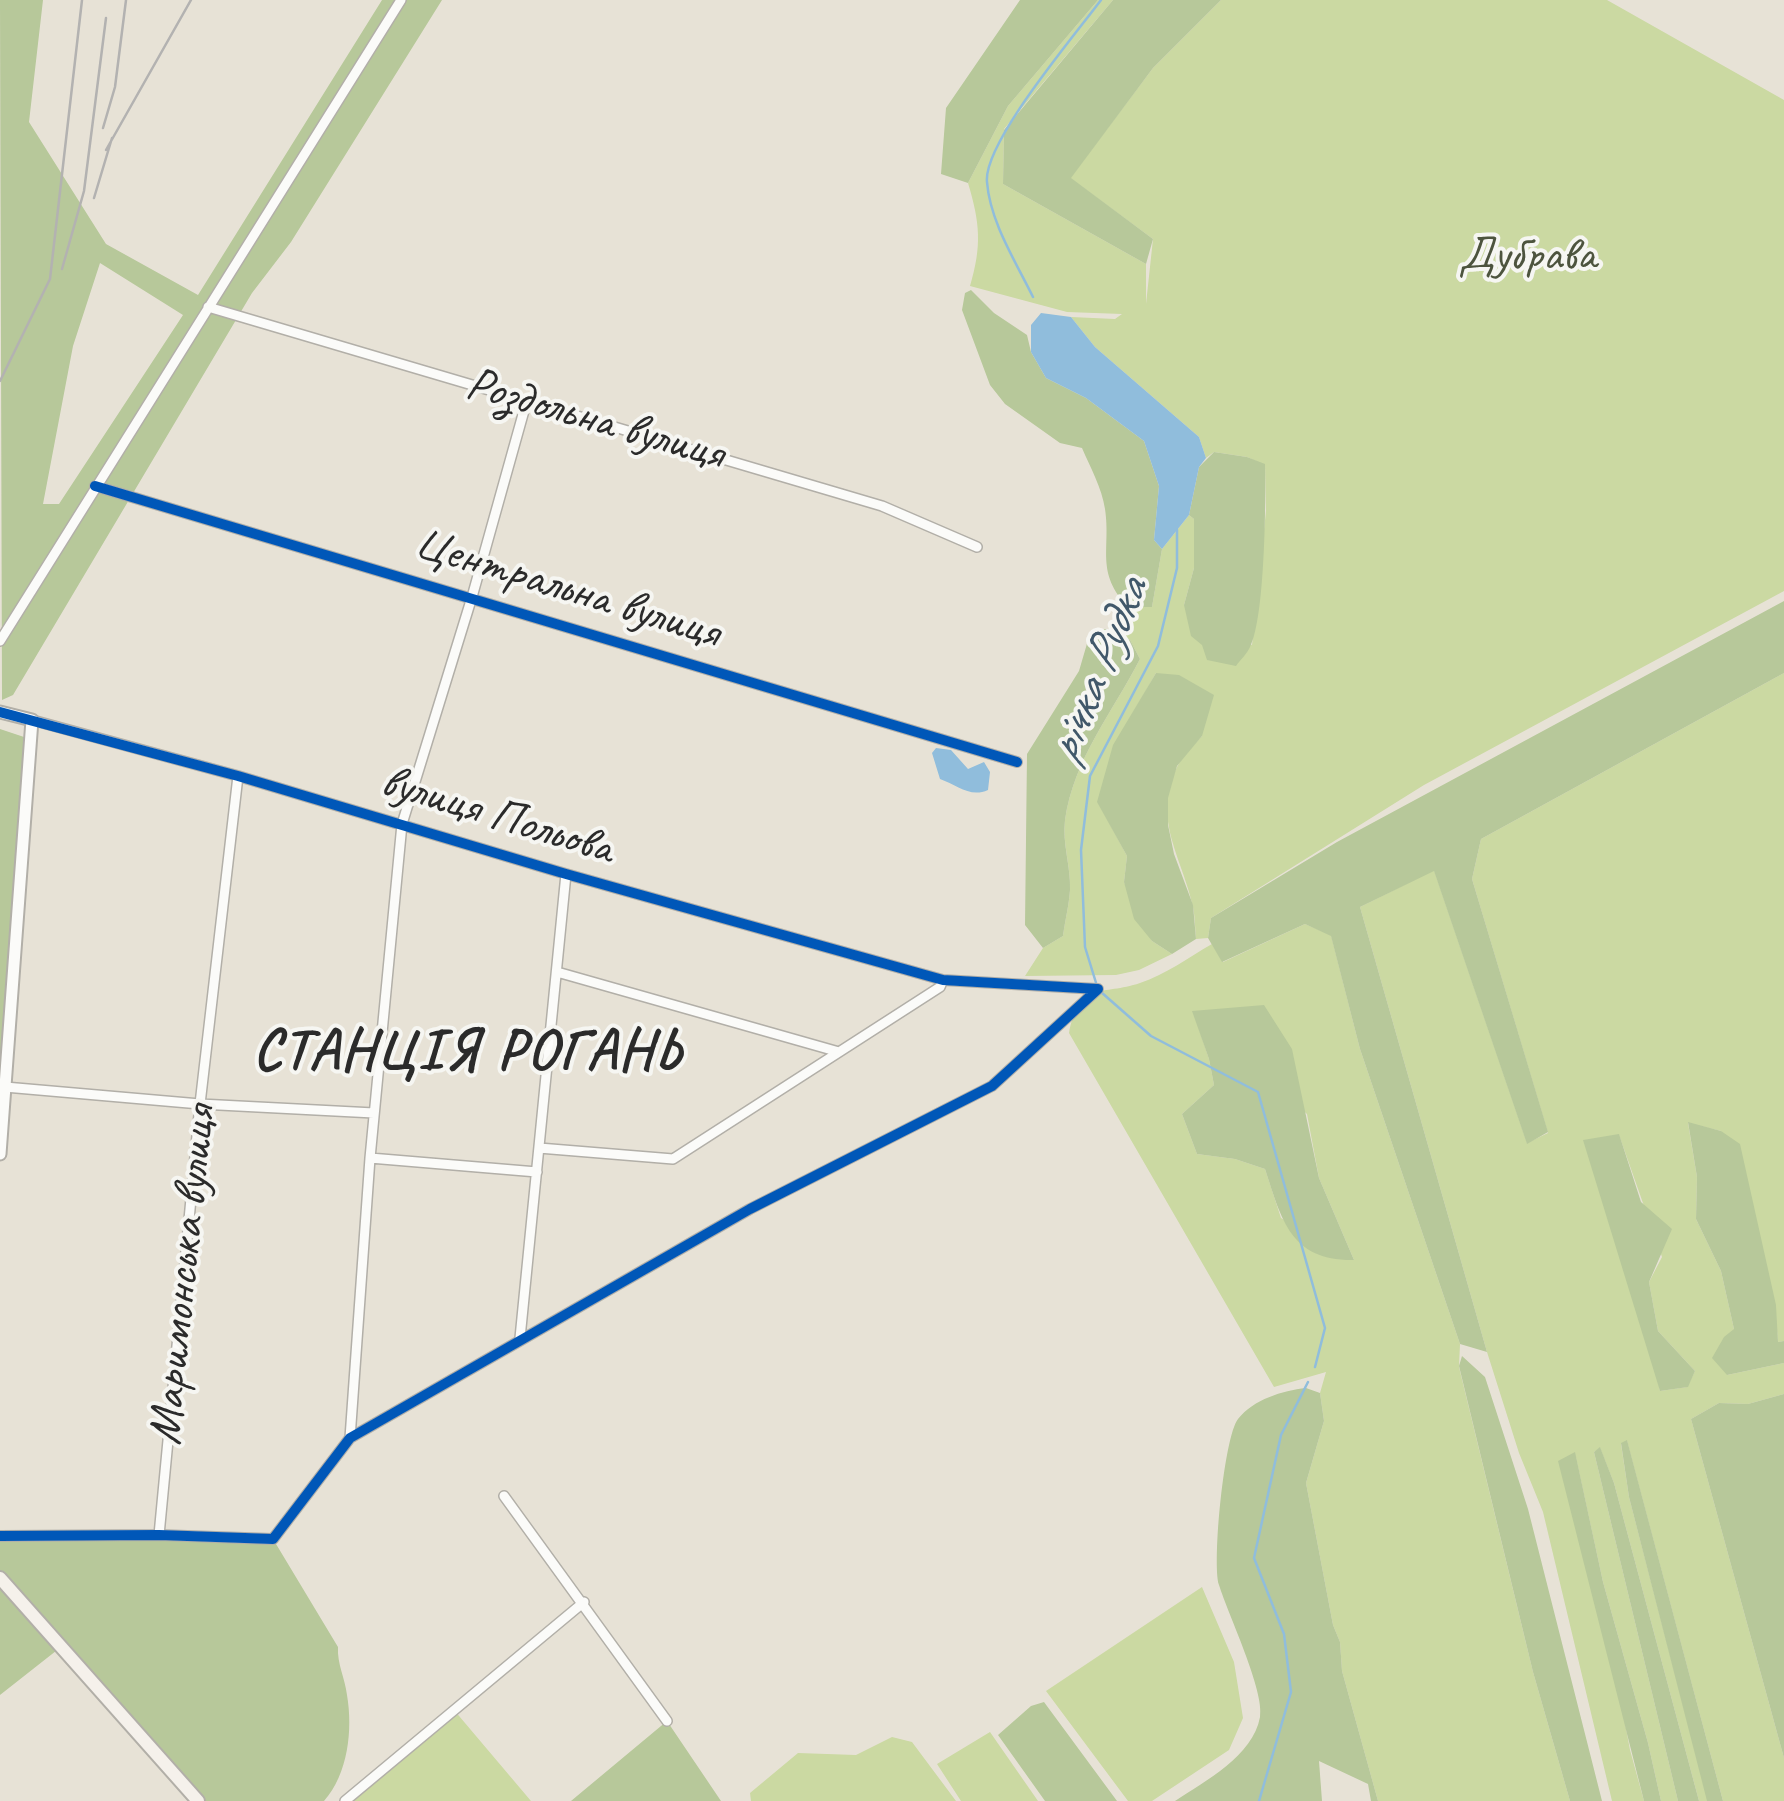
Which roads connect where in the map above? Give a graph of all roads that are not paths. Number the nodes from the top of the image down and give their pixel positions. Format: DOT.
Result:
graph roads {
  1 [pos="401,0"];
  2 [pos="208,307"];
  3 [pos="526,400"];
  4 [pos="96,486"];
  5 [pos="977,546"];
  6 [pos="472,597"];
  7 [pos="0,641"];
  8 [pos="0,712"];
  9 [pos="32,720"];
  10 [pos="1017,762"];
  11 [pos="238,776"];
  12 [pos="402,824"];
  13 [pos="566,874"];
  14 [pos="556,972"];
  15 [pos="943,980"];
  16 [pos="839,1052"];
  17 [pos="5,1087"];
  18 [pos="200,1104"];
  19 [pos="374,1114"];
  20 [pos="539,1148"];
  21 [pos="0,1154"];
  22 [pos="370,1158"];
  23 [pos="537,1172"];
  24 [pos="520,1338"];
  25 [pos="350,1438"];
  26 [pos="504,1496"];
  27 [pos="159,1535"];
  28 [pos="0,1536"];
  29 [pos="0,1578"];
  30 [pos="584,1602"];
  31 [pos="667,1721"];
  32 [pos="198,1801"];
  33 [pos="345,1801"];
  1 -- 2 [label="street"];
  2 -- 3 [label="street, Роздольна вулиця"];
  2 -- 4 [label="street"];
  3 -- 5 [label="street, Роздольна вулиця"];
  3 -- 6 [label="street"];
  4 -- 6 [label="street, Центральна вулиця"];
  4 -- 7 [label="street"];
  6 -- 10 [label="street, Центральна вулиця"];
  6 -- 12 [label="street"];
  8 -- 9 [label="street"];
  9 -- 11 [label="street, вулиця Польова"];
  9 -- 17 [label="street"];
  11 -- 12 [label="street, вулиця Польова"];
  11 -- 18 [label="street, Маримонська вулиця"];
  12 -- 13 [label="street, вулиця Польова"];
  12 -- 19 [label="street"];
  13 -- 14 [label="street"];
  13 -- 15 [label="street, вулиця Польова"];
  14 -- 16 [label="street"];
  14 -- 20 [label="street"];
  15 -- 16 [label="street"];
  15 -- 24 [label="street, вулиця Польова"];
  16 -- 20 [label="street"];
  17 -- 18 [label="street"];
  17 -- 21 [label="street"];
  18 -- 19 [label="street"];
  18 -- 27 [label="street, Маримонська вулиця"];
  19 -- 22 [label="street"];
  20 -- 23 [label="street"];
  22 -- 23 [label="street"];
  22 -- 25 [label="street"];
  23 -- 24 [label="street"];
  24 -- 25 [label="street"];
  25 -- 27 [label="street"];
  26 -- 30 [label="street"];
  27 -- 28 [label="street"];
  29 -- 32 [label="main road"];
  30 -- 31 [label="street"];
  30 -- 33 [label="street"];
}
